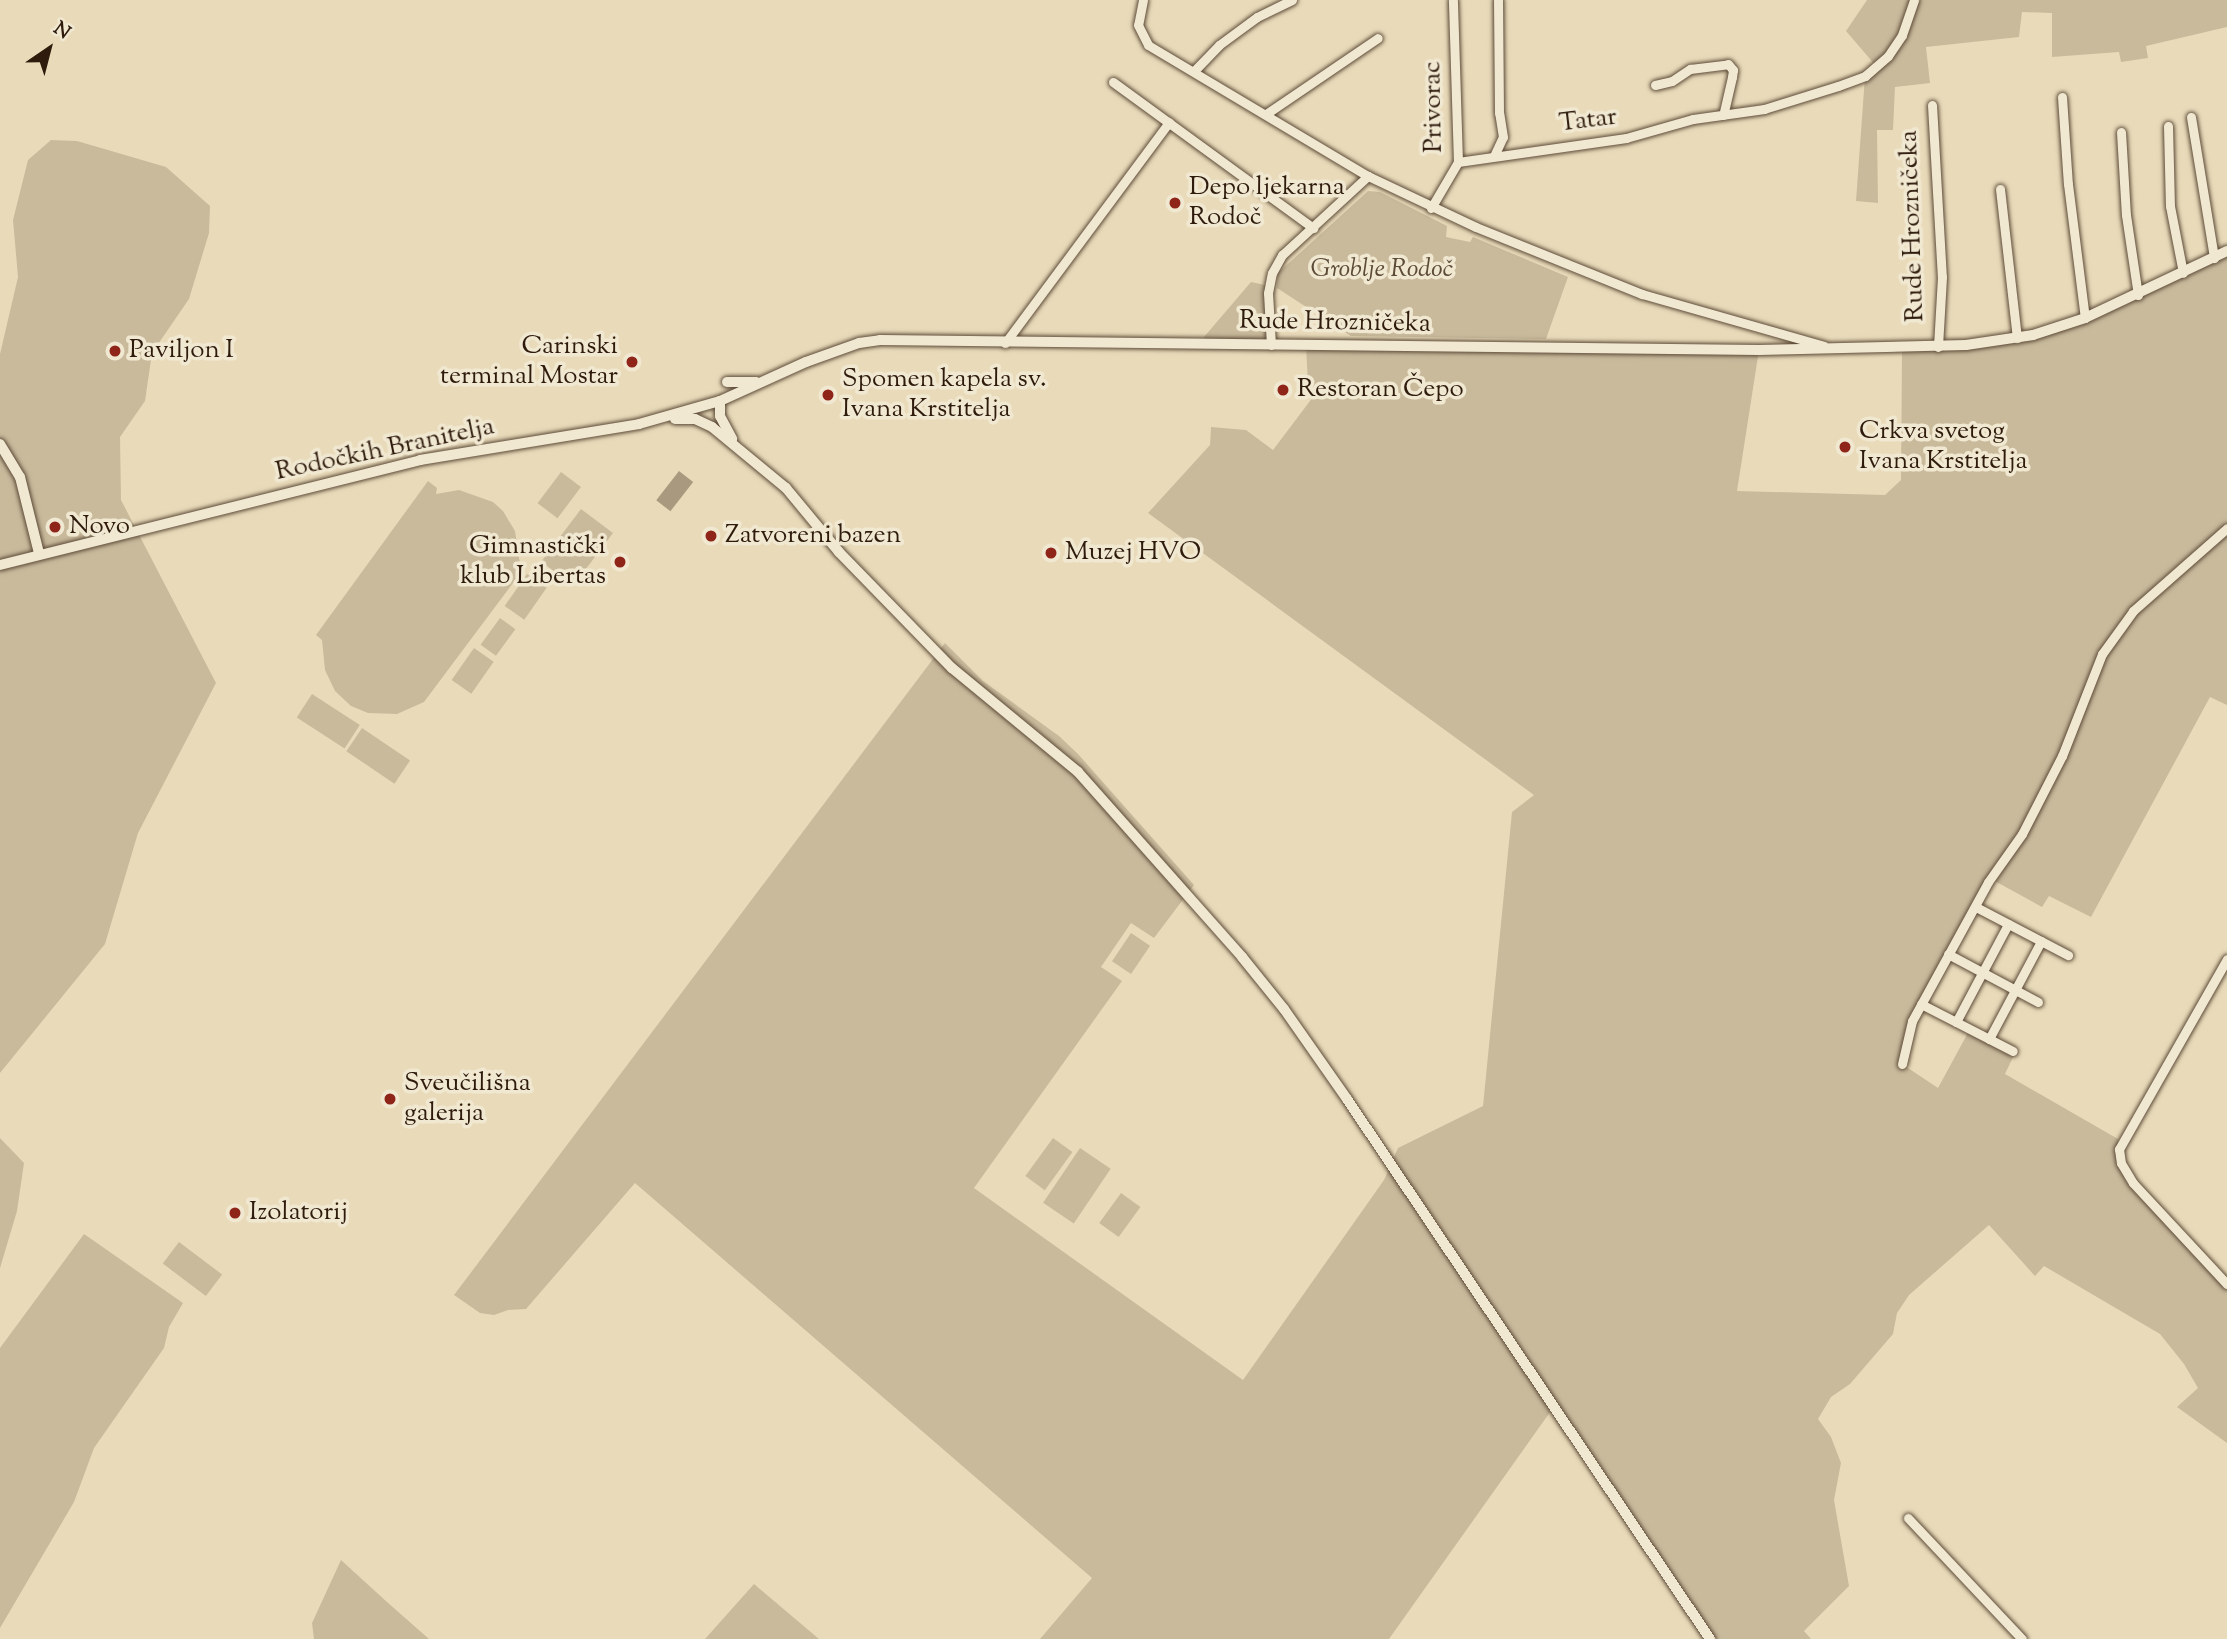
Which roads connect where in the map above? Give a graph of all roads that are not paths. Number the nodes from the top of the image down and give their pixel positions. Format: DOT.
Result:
graph roads {
  1 [pos="1143,0"];
  2 [pos="1292,0"];
  3 [pos="1453,0"];
  4 [pos="1498,0"];
  5 [pos="1914,0"];
  6 [pos="1378,38"];
  7 [pos="1194,71"];
  8 [pos="1114,82"];
  9 [pos="1656,85"];
  10 [pos="2062,97"];
  11 [pos="1932,105"];
  12 [pos="1266,114"];
  13 [pos="1723,115"];
  14 [pos="2191,117"];
  15 [pos="1168,122"];
  16 [pos="2168,126"];
  17 [pos="2121,132"];
  18 [pos="1494,156"];
  19 [pos="1458,162"];
  20 [pos="1367,176"];
  21 [pos="2000,189"];
  22 [pos="1431,208"];
  23 [pos="1313,228"];
  24 [pos="2227,251"];
  25 [pos="2214,258"];
  26 [pos="2183,273"];
  27 [pos="2138,295"];
  28 [pos="2084,318"];
  29 [pos="2017,338"];
  30 [pos="1005,343"];
  31 [pos="1271,345"];
  32 [pos="1938,346"];
  33 [pos="1828,347"];
  34 [pos="769,380"];
  35 [pos="727,382"];
  36 [pos="741,393"];
  37 [pos="720,401"];
  38 [pos="707,405"];
  39 [pos="645,422"];
  40 [pos="712,427"];
  41 [pos="0,444"];
  42 [pos="735,444"];
  43 [pos="2227,528"];
  44 [pos="39,553"];
  45 [pos="0,565"];
  46 [pos="1976,907"];
  47 [pos="2008,924"];
  48 [pos="2041,941"];
  49 [pos="1948,954"];
  50 [pos="2068,955"];
  51 [pos="2227,959"];
  52 [pos="1982,972"];
  53 [pos="2014,990"];
  54 [pos="2038,1002"];
  55 [pos="1921,1004"];
  56 [pos="1956,1022"];
  57 [pos="1989,1040"];
  58 [pos="2012,1051"];
  59 [pos="1902,1064"];
  60 [pos="2227,1284"];
  61 [pos="1908,1518"];
  62 [pos="1710,1639"];
  63 [pos="2022,1639"];
  1 -- 7 [label="street"];
  2 -- 7 [label="street"];
  3 -- 19 [label="street, Privorac"];
  4 -- 18 [label="street"];
  5 -- 13 [label="street, Tatar"];
  6 -- 12 [label="street"];
  7 -- 12 [label="street"];
  8 -- 15 [label="street"];
  9 -- 13 [label="street"];
  10 -- 28 [label="street"];
  11 -- 32 [label="street, Rude Hrozničeka"];
  12 -- 20 [label="street"];
  13 -- 18 [label="street, Tatar"];
  14 -- 25 [label="street"];
  15 -- 23 [label="street"];
  15 -- 30 [label="street"];
  16 -- 26 [label="street"];
  17 -- 27 [label="street"];
  18 -- 19 [label="street, Tatar"];
  19 -- 22 [label="street, Privorac"];
  20 -- 22 [label="street"];
  20 -- 23 [label="street"];
  21 -- 29 [label="street"];
  22 -- 33 [label="street"];
  23 -- 31 [label="street"];
  24 -- 25 [label="street, Rude Hrozničeka"];
  25 -- 26 [label="street, Rude Hrozničeka"];
  26 -- 27 [label="street, Rude Hrozničeka"];
  27 -- 28 [label="street, Rude Hrozničeka"];
  28 -- 29 [label="street, Rude Hrozničeka"];
  29 -- 32 [label="street, Rude Hrozničeka"];
  30 -- 31 [label="street, Rude Hrozničeka"];
  30 -- 34 [label="street, Rude Hrozničeka"];
  31 -- 33 [label="street, Rude Hrozničeka"];
  32 -- 33 [label="street, Rude Hrozničeka"];
  34 -- 35 [label="street"];
  34 -- 36 [label="street, Rude Hrozničeka"];
  36 -- 37 [label="street, Rodočkih Branitelja"];
  37 -- 38 [label="street, Rodočkih Branitelja"];
  37 -- 42 [label="street"];
  38 -- 39 [label="street, Rodočkih Branitelja"];
  38 -- 40 [label="street"];
  39 -- 40 [label="street"];
  39 -- 44 [label="street, Rodočkih Branitelja"];
  40 -- 42 [label="street"];
  41 -- 44 [label="street"];
  42 -- 62 [label="street"];
  43 -- 46 [label="street"];
  44 -- 45 [label="street, Rodočkih Branitelja"];
  46 -- 47 [label="street"];
  46 -- 49 [label="street"];
  47 -- 48 [label="street"];
  47 -- 52 [label="street"];
  48 -- 50 [label="street"];
  48 -- 53 [label="street"];
  49 -- 52 [label="street"];
  49 -- 55 [label="street"];
  51 -- 60 [label="street"];
  52 -- 53 [label="street"];
  52 -- 56 [label="street"];
  53 -- 54 [label="street"];
  53 -- 57 [label="street"];
  55 -- 56 [label="street"];
  55 -- 59 [label="street"];
  56 -- 57 [label="street"];
  57 -- 58 [label="street"];
  61 -- 63 [label="street"];
}
